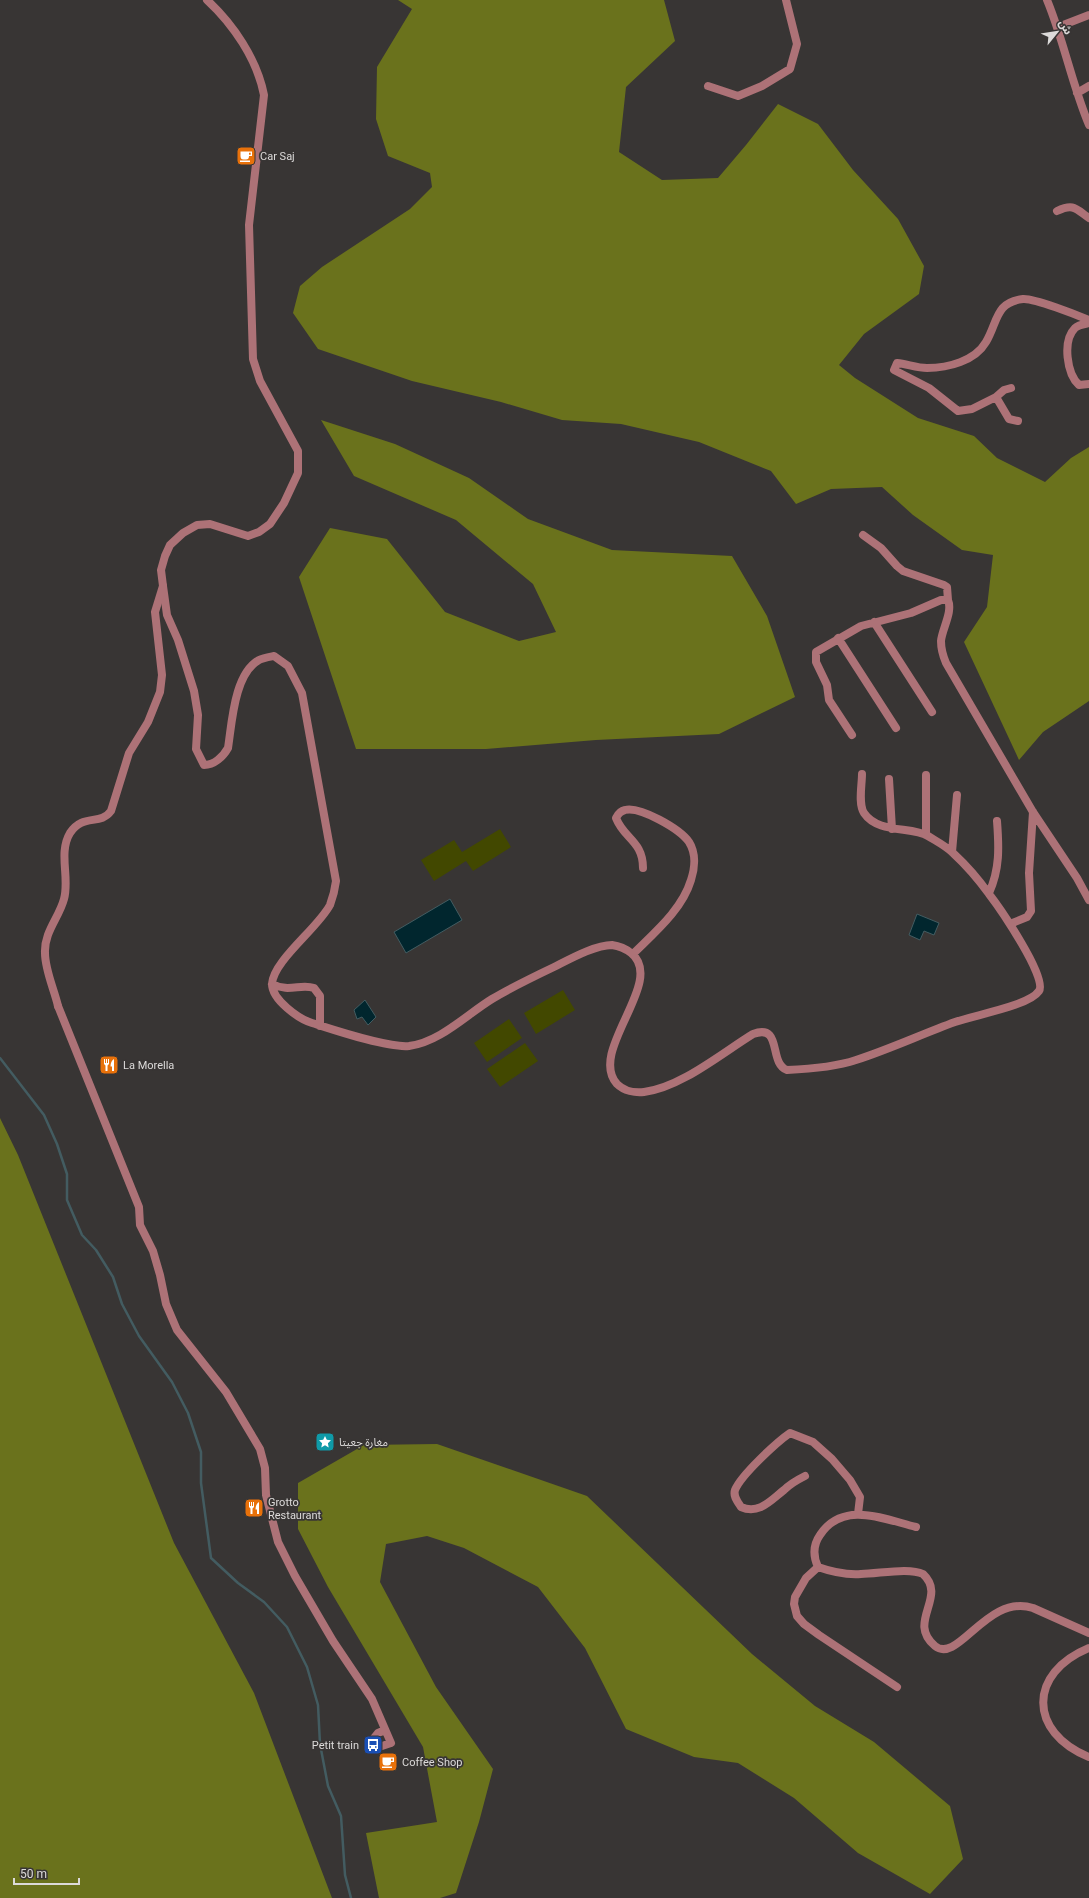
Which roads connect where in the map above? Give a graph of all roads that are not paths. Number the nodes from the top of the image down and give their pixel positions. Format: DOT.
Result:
graph roads {
  1 [pos="206,0"];
  2 [pos="786,0"];
  3 [pos="1047,0"];
  4 [pos="1089,15"];
  5 [pos="1058,27"];
  6 [pos="708,86"];
  7 [pos="1089,86"];
  8 [pos="1077,93"];
  9 [pos="1089,125"];
  10 [pos="1057,211"];
  11 [pos="1089,218"];
  12 [pos="1089,322"];
  13 [pos="1089,384"];
  14 [pos="1011,388"];
  15 [pos="996,397"];
  16 [pos="1018,421"];
  17 [pos="863,535"];
  18 [pos="163,586"];
  19 [pos="948,600"];
  20 [pos="874,622"];
  21 [pos="838,638"];
  22 [pos="932,712"];
  23 [pos="896,728"];
  24 [pos="852,735"];
  25 [pos="862,774"];
  26 [pos="926,775"];
  27 [pos="889,779"];
  28 [pos="957,795"];
  29 [pos="1033,812"];
  30 [pos="997,821"];
  31 [pos="892,829"];
  32 [pos="926,834"];
  33 [pos="952,852"];
  34 [pos="643,868"];
  35 [pos="989,893"];
  36 [pos="1089,900"];
  37 [pos="1010,924"];
  38 [pos="633,954"];
  39 [pos="272,984"];
  40 [pos="320,1026"];
  41 [pos="805,1476"];
  42 [pos="858,1514"];
  43 [pos="916,1528"];
  44 [pos="818,1567"];
  45 [pos="1089,1632"];
  46 [pos="1089,1648"];
  47 [pos="897,1687"];
  48 [pos="385,1730"];
  49 [pos="1089,1757"];
  1 -- 18 [label="street"];
  2 -- 6 [label="street"];
  3 -- 5 [label="street"];
  4 -- 5 [label="street"];
  5 -- 8 [label="street"];
  7 -- 8 [label="street"];
  8 -- 9 [label="street"];
  10 -- 11 [label="street"];
  12 -- 13 [label="street"];
  12 -- 15 [label="street"];
  14 -- 15 [label="street"];
  15 -- 16 [label="street"];
  17 -- 19 [label="street"];
  18 -- 39 [label="street"];
  18 -- 48 [label="street"];
  19 -- 20 [label="street"];
  19 -- 29 [label="street"];
  20 -- 21 [label="street"];
  20 -- 22 [label="street"];
  21 -- 23 [label="street"];
  21 -- 24 [label="street"];
  25 -- 31 [label="street"];
  26 -- 32 [label="street"];
  27 -- 31 [label="street"];
  28 -- 33 [label="street"];
  29 -- 36 [label="street"];
  29 -- 37 [label="street"];
  30 -- 35 [label="street"];
  31 -- 32 [label="street"];
  32 -- 33 [label="street"];
  33 -- 35 [label="street"];
  34 -- 38 [label="street"];
  35 -- 37 [label="street"];
  37 -- 38 [label="street"];
  38 -- 40 [label="street"];
  39 -- 40 [label="street"];
  39 -- 40 [label="street"];
  41 -- 42 [label="street"];
  42 -- 43 [label="street"];
  42 -- 44 [label="street"];
  44 -- 45 [label="street"];
  44 -- 47 [label="street"];
  46 -- 49 [label="street"];
}
